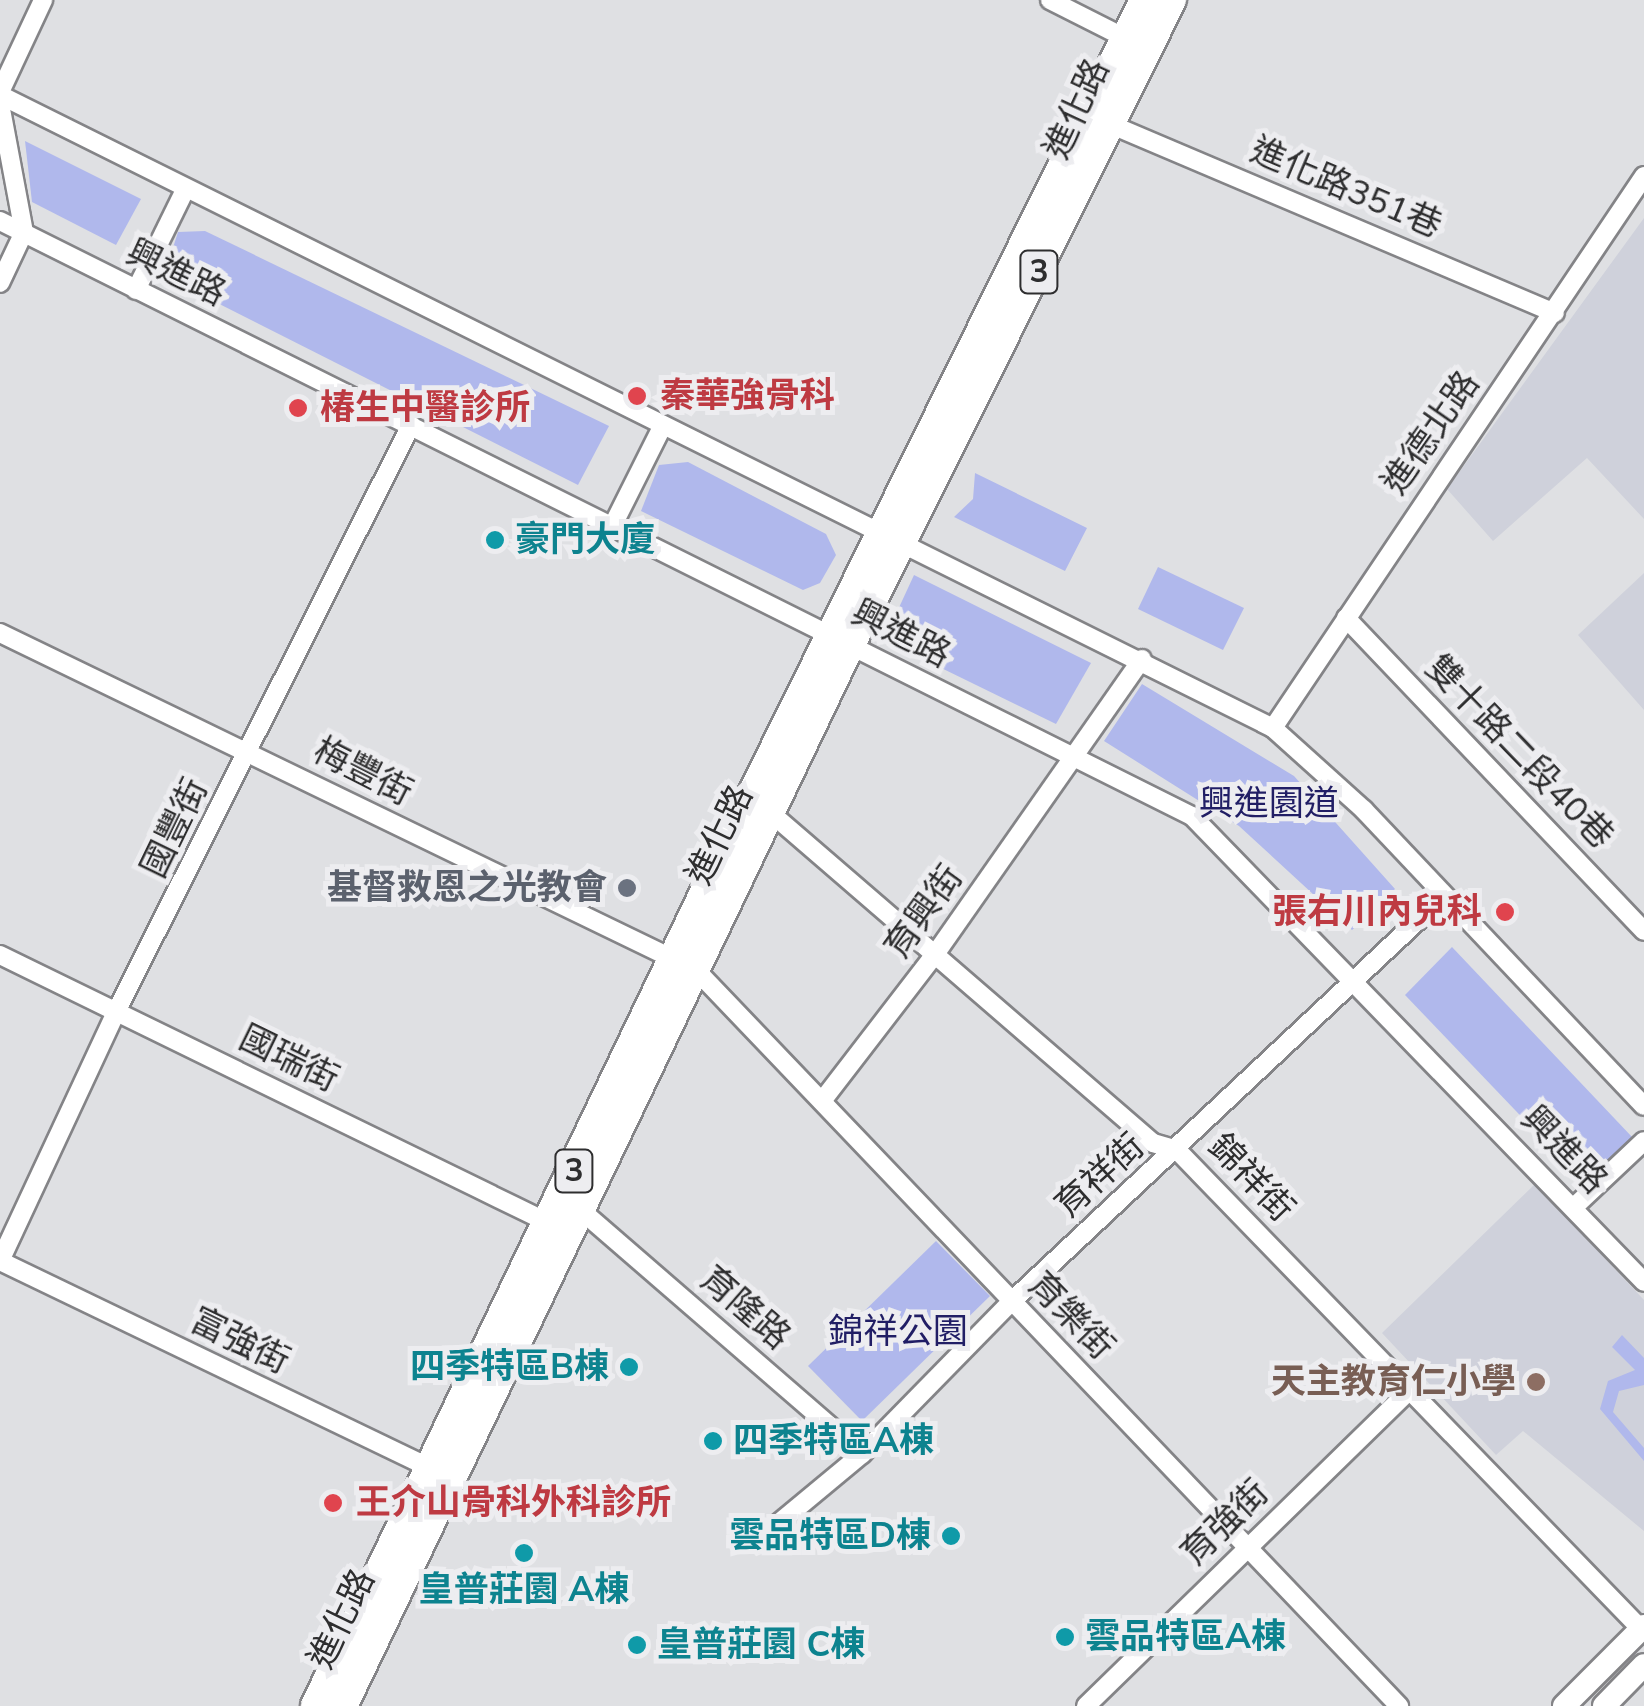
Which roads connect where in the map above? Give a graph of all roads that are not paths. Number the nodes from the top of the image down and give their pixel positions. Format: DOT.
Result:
graph roads {
  1 [pos="43,0"];
  2 [pos="1050,0"];
  3 [pos="1145,0"];
  4 [pos="1171,0"];
  5 [pos="1136,44"];
  6 [pos="0,94"];
  7 [pos="0,104"];
  8 [pos="1112,125"];
  9 [pos="1644,176"];
  10 [pos="186,190"];
  11 [pos="0,221"];
  12 [pos="24,232"];
  13 [pos="0,284"];
  14 [pos="136,290"];
  15 [pos="1555,313"];
  16 [pos="411,425"];
  17 [pos="662,427"];
  18 [pos="612,527"];
  19 [pos="892,537"];
  20 [pos="1346,618"];
  21 [pos="0,632"];
  22 [pos="840,640"];
  23 [pos="1142,659"];
  24 [pos="1273,728"];
  25 [pos="249,751"];
  26 [pos="1073,758"];
  27 [pos="772,814"];
  28 [pos="1443,896"];
  29 [pos="1644,931"];
  30 [pos="936,953"];
  31 [pos="0,955"];
  32 [pos="686,966"];
  33 [pos="1356,980"];
  34 [pos="117,1010"];
  35 [pos="822,1101"];
  36 [pos="1644,1106"];
  37 [pos="1644,1141"];
  38 [pos="1177,1150"];
  39 [pos="1574,1206"];
  40 [pos="583,1212"];
  41 [pos="550,1223"];
  42 [pos="0,1261"];
  43 [pos="1644,1282"];
  44 [pos="1012,1301"];
  45 [pos="1412,1388"];
  46 [pos="862,1454"];
  47 [pos="442,1474"];
  48 [pos="756,1542"];
  49 [pos="1247,1546"];
  50 [pos="1643,1630"];
  51 [pos="1644,1666"];
  52 [pos="316,1706"];
  53 [pos="342,1706"];
  54 [pos="1086,1706"];
  55 [pos="1399,1706"];
  56 [pos="1564,1706"];
  57 [pos="1604,1706"];
  1 -- 6 [label="street"];
  2 -- 5 [label="street"];
  3 -- 5 [label="main road, 進化路 / 3"];
  4 -- 5 [label="main road, 進化路 / 3"];
  5 -- 8 [label="main road, 進化路 / 3"];
  5 -- 19 [label="main road, 進化路 / 3"];
  6 -- 10 [label="street"];
  7 -- 12 [label="street"];
  8 -- 15 [label="street, 進化路351巷"];
  8 -- 19 [label="main road, 進化路 / 3"];
  9 -- 15 [label="street, 進德北路"];
  10 -- 14 [label="street"];
  10 -- 17 [label="street"];
  11 -- 12 [label="street, 興進路"];
  12 -- 13 [label="street"];
  12 -- 14 [label="street, 興進路"];
  14 -- 16 [label="street, 興進路"];
  15 -- 20 [label="street, 進德北路"];
  16 -- 18 [label="street, 興進路"];
  16 -- 25 [label="street, 國豐街"];
  17 -- 18 [label="street"];
  17 -- 19 [label="street"];
  18 -- 22 [label="street, 興進路"];
  19 -- 22 [label="main road, 進化路 / 3"];
  19 -- 23 [label="street"];
  20 -- 24 [label="street, 進德北路"];
  20 -- 29 [label="street, 雙十路二段40巷"];
  21 -- 25 [label="street, 梅豐街"];
  22 -- 26 [label="street, 興進路"];
  22 -- 27 [label="main road, 進化路 / 3"];
  22 -- 32 [label="main road, 進化路 / 3"];
  23 -- 24 [label="street"];
  23 -- 26 [label="street, 育興街"];
  24 -- 28 [label="street"];
  25 -- 32 [label="street, 梅豐街"];
  25 -- 34 [label="street, 國豐街"];
  26 -- 30 [label="street, 育興街"];
  26 -- 33 [label="street, 興進路"];
  27 -- 30 [label="street, 錦祥街"];
  27 -- 32 [label="main road, 進化路 / 3"];
  28 -- 33 [label="street, 育祥街"];
  28 -- 36 [label="street"];
  30 -- 35 [label="street, 育興街"];
  30 -- 38 [label="street, 錦祥街"];
  31 -- 34 [label="street, 國瑞街"];
  32 -- 35 [label="street, 育樂街"];
  32 -- 40 [label="main road, 進化路 / 3"];
  32 -- 41 [label="main road, 進化路 / 3"];
  33 -- 38 [label="street, 育祥街"];
  33 -- 39 [label="street, 興進路"];
  34 -- 41 [label="street, 國瑞街"];
  34 -- 42 [label="street, 國豐街"];
  35 -- 44 [label="street, 育樂街"];
  37 -- 39 [label="street"];
  38 -- 44 [label="street, 育祥街"];
  38 -- 45 [label="street, 錦祥街"];
  39 -- 43 [label="street, 興進路"];
  40 -- 46 [label="street, 育隆路"];
  40 -- 47 [label="main road, 進化路 / 3"];
  41 -- 47 [label="main road, 進化路 / 3"];
  42 -- 47 [label="street, 富強街"];
  44 -- 46 [label="street, 育祥街"];
  44 -- 49 [label="street, 育樂街"];
  45 -- 49 [label="street, 育強街"];
  45 -- 50 [label="street, 錦祥街"];
  46 -- 48 [label="street, 育祥街"];
  47 -- 52 [label="main road, 進化路 / 3"];
  47 -- 53 [label="main road, 進化路 / 3"];
  49 -- 54 [label="street, 育強街"];
  49 -- 55 [label="street, 育樂街"];
  50 -- 56 [label="street"];
  51 -- 57 [label="street"];
}
